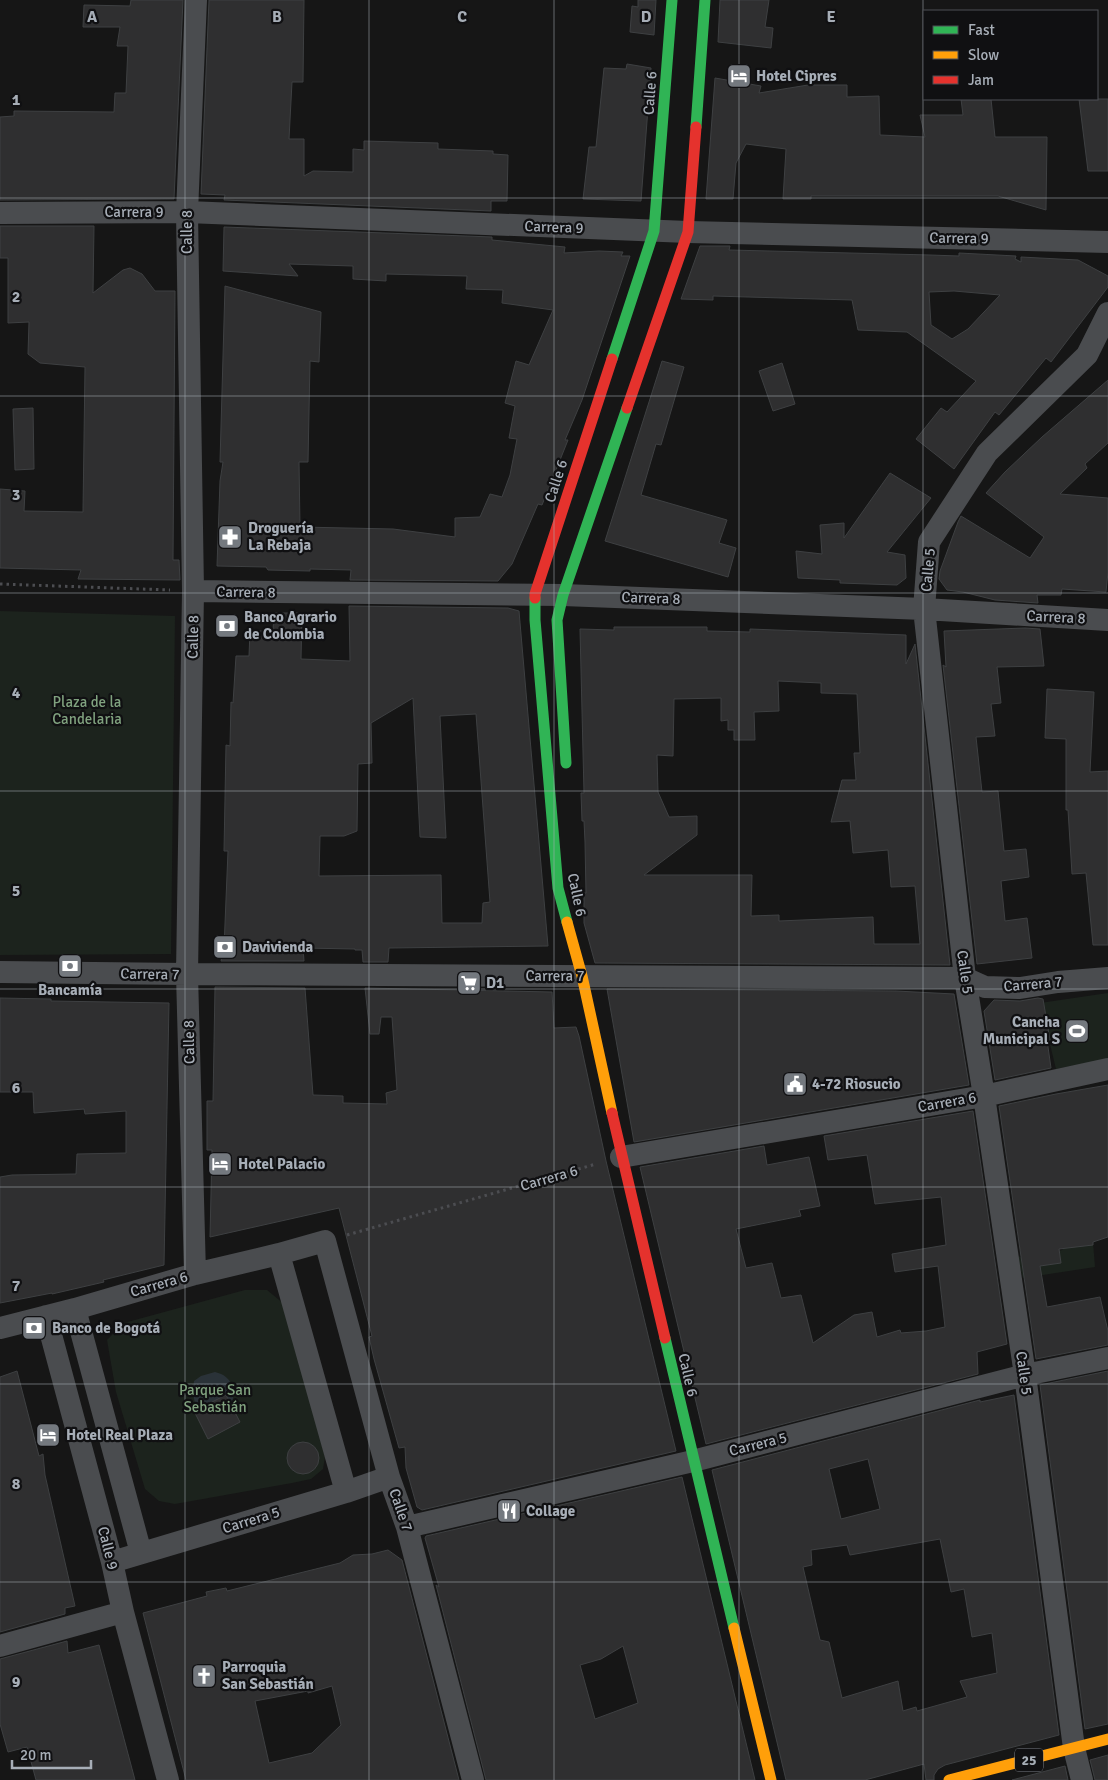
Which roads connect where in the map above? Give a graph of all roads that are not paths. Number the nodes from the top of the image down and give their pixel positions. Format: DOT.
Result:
graph roads {
  1 [pos="196,0"];
  2 [pos="672,0"];
  3 [pos="705,0"];
  4 [pos="186,212"];
  5 [pos="0,213"];
  6 [pos="654,231"];
  7 [pos="688,232"];
  8 [pos="1108,242"];
  9 [pos="1108,313"];
  10 [pos="1098,355"];
  11 [pos="193,591"];
  12 [pos="535,594"];
  13 [pos="564,595"];
  14 [pos="924,609"];
  15 [pos="1108,620"];
  16 [pos="566,774"];
  17 [pos="576,909"];
  18 [pos="0,972"];
  19 [pos="187,974"];
  20 [pos="582,976"];
  21 [pos="965,978"];
  22 [pos="1108,978"];
  23 [pos="1108,1069"];
  24 [pos="984,1096"];
  25 [pos="621,1158"];
  26 [pos="325,1241"];
  27 [pos="279,1254"];
  28 [pos="195,1274"];
  29 [pos="75,1309"];
  30 [pos="46,1316"];
  31 [pos="0,1328"];
  32 [pos="1108,1358"];
  33 [pos="1025,1375"];
  34 [pos="694,1461"];
  35 [pos="389,1477"];
  36 [pos="346,1492"];
  37 [pos="407,1527"];
  38 [pos="141,1553"];
  39 [pos="112,1562"];
  40 [pos="123,1612"];
  41 [pos="0,1646"];
  42 [pos="1108,1738"];
  43 [pos="1074,1748"];
  44 [pos="168,1780"];
  45 [pos="473,1780"];
  46 [pos="771,1780"];
  47 [pos="949,1780"];
  48 [pos="1082,1780"];
  1 -- 4 [label="street, Calle 8"];
  2 -- 6 [label="street, Calle 6"];
  3 -- 7 [label="street"];
  4 -- 5 [label="street, Carrera 9"];
  4 -- 6 [label="street, Carrera 9"];
  4 -- 11 [label="street, Calle 8"];
  6 -- 7 [label="street, Carrera 9"];
  6 -- 12 [label="street, Calle 6"];
  7 -- 8 [label="street, Carrera 9"];
  7 -- 13 [label="street"];
  9 -- 10 [label="street, Calle 5"];
  10 -- 14 [label="street, Calle 5"];
  11 -- 12 [label="street, Carrera 8"];
  11 -- 19 [label="street, Calle 8"];
  12 -- 13 [label="street, Carrera 8"];
  12 -- 20 [label="street, Calle 6"];
  13 -- 14 [label="street, Carrera 8"];
  13 -- 16 [label="street"];
  14 -- 15 [label="street, Carrera 8"];
  14 -- 21 [label="street, Calle 5"];
  17 -- 20 [label="street, Calle 6"];
  18 -- 19 [label="street, Carrera 7"];
  19 -- 20 [label="street, Carrera 7"];
  19 -- 28 [label="street, Calle 8"];
  20 -- 21 [label="street, Carrera 7"];
  20 -- 25 [label="street, Calle 6"];
  21 -- 22 [label="street, Carrera 7"];
  21 -- 24 [label="street, Calle 5"];
  23 -- 24 [label="street, Carrera 6"];
  24 -- 25 [label="street, Carrera 6"];
  24 -- 33 [label="street, Calle 5"];
  25 -- 34 [label="street, Calle 6"];
  26 -- 27 [label="street, Carrera 6"];
  26 -- 35 [label="street, Calle 7"];
  27 -- 28 [label="street, Carrera 6"];
  27 -- 36 [label="street"];
  28 -- 29 [label="street, Carrera 6"];
  29 -- 30 [label="street, Carrera 6"];
  29 -- 38 [label="street, Calle 9"];
  30 -- 31 [label="street, Carrera 6"];
  30 -- 39 [label="street, Calle 9"];
  32 -- 33 [label="street, Carrera 5"];
  33 -- 34 [label="street, Carrera 5"];
  33 -- 43 [label="street, Calle 5"];
  34 -- 37 [label="street, Carrera 5"];
  34 -- 46 [label="street, Calle 6"];
  35 -- 36 [label="street, Carrera 5"];
  35 -- 37 [label="street, Calle 7"];
  36 -- 38 [label="street, Carrera 5"];
  37 -- 45 [label="street, Calle 7"];
  38 -- 39 [label="street, Carrera 5"];
  39 -- 40 [label="street, Calle 9"];
  40 -- 41 [label="street"];
  40 -- 44 [label="street, Calle 9"];
  42 -- 43 [label="street, 25"];
  43 -- 47 [label="street, 25"];
  43 -- 48 [label="street, Calle 5"];
}
